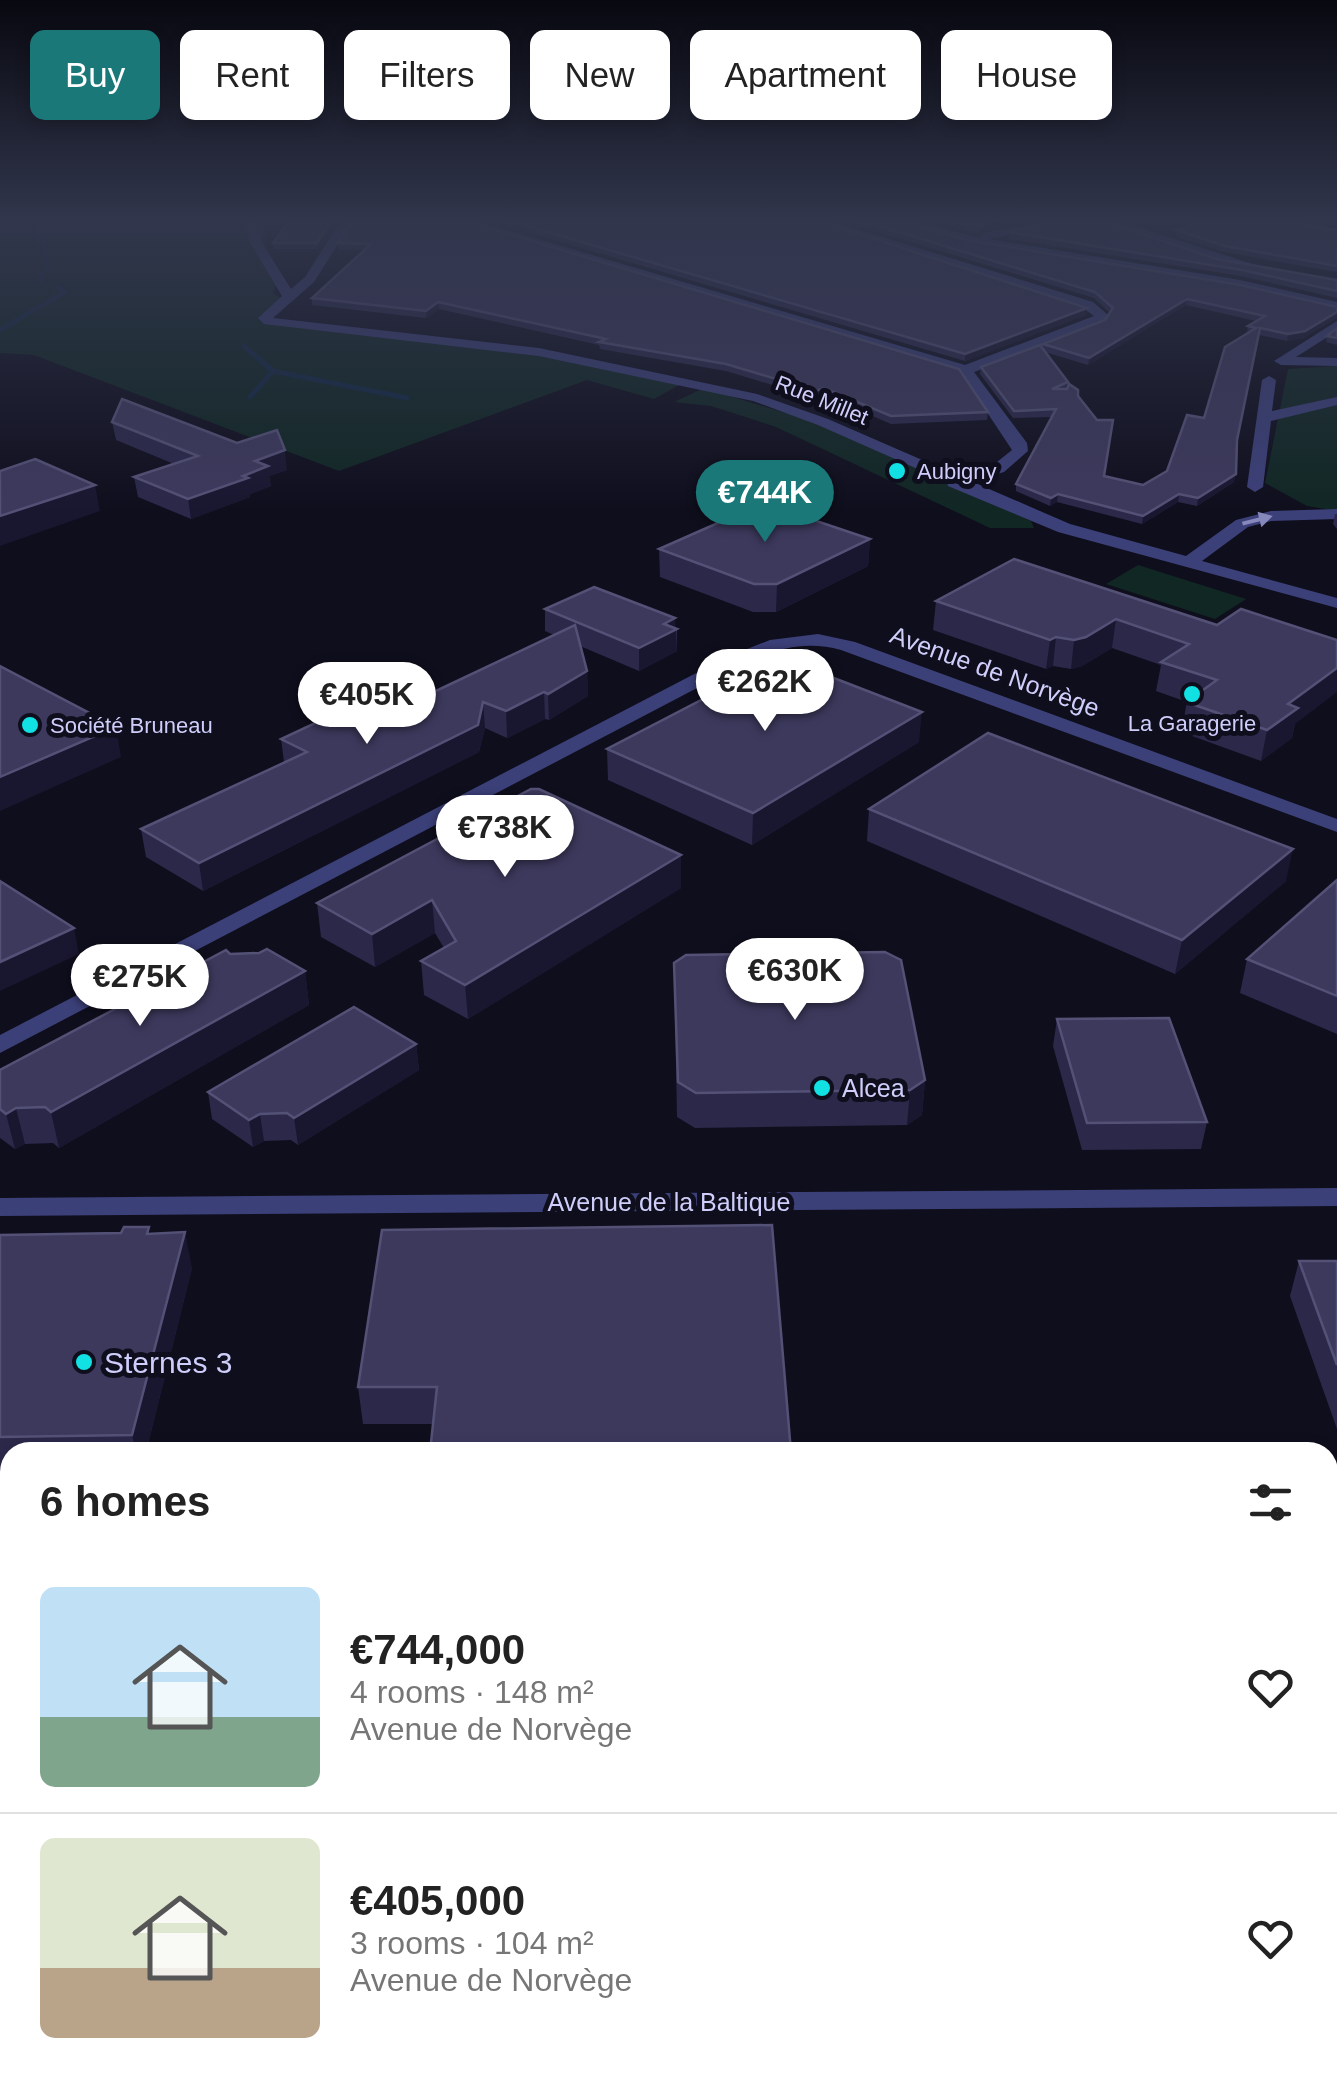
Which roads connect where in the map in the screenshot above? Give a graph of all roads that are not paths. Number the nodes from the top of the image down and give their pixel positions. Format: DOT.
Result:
graph roads {
  1 [pos="267,316"];
  2 [pos="785,316"];
  3 [pos="1101,316"];
  4 [pos="1337,325"];
  5 [pos="1337,362"];
  6 [pos="966,370"];
  7 [pos="1269,380"];
  8 [pos="1337,401"];
  9 [pos="1263,418"];
  10 [pos="954,483"];
  11 [pos="1255,487"];
  12 [pos="1337,514"];
  13 [pos="1189,562"];
  14 [pos="1337,603"];
  15 [pos="1337,826"];
  16 [pos="0,1045"];
  17 [pos="1337,1197"];
  18 [pos="0,1207"];
  1 -- 10 [label="street, Rue Millet"];
  2 -- 6 [label="street"];
  3 -- 6 [label="street"];
  4 -- 5 [label="street"];
  6 -- 10 [label="street"];
  7 -- 9 [label="street"];
  8 -- 9 [label="street"];
  9 -- 11 [label="street"];
  10 -- 13 [label="street, Rue Millet"];
  13 -- 12 [label="street, one-way"];
  13 -- 14 [label="street, Rue Millet"];
  15 -- 16 [label="street, Avenue de Norvège"];
  17 -- 18 [label="street, Avenue de la Baltique"];
}
